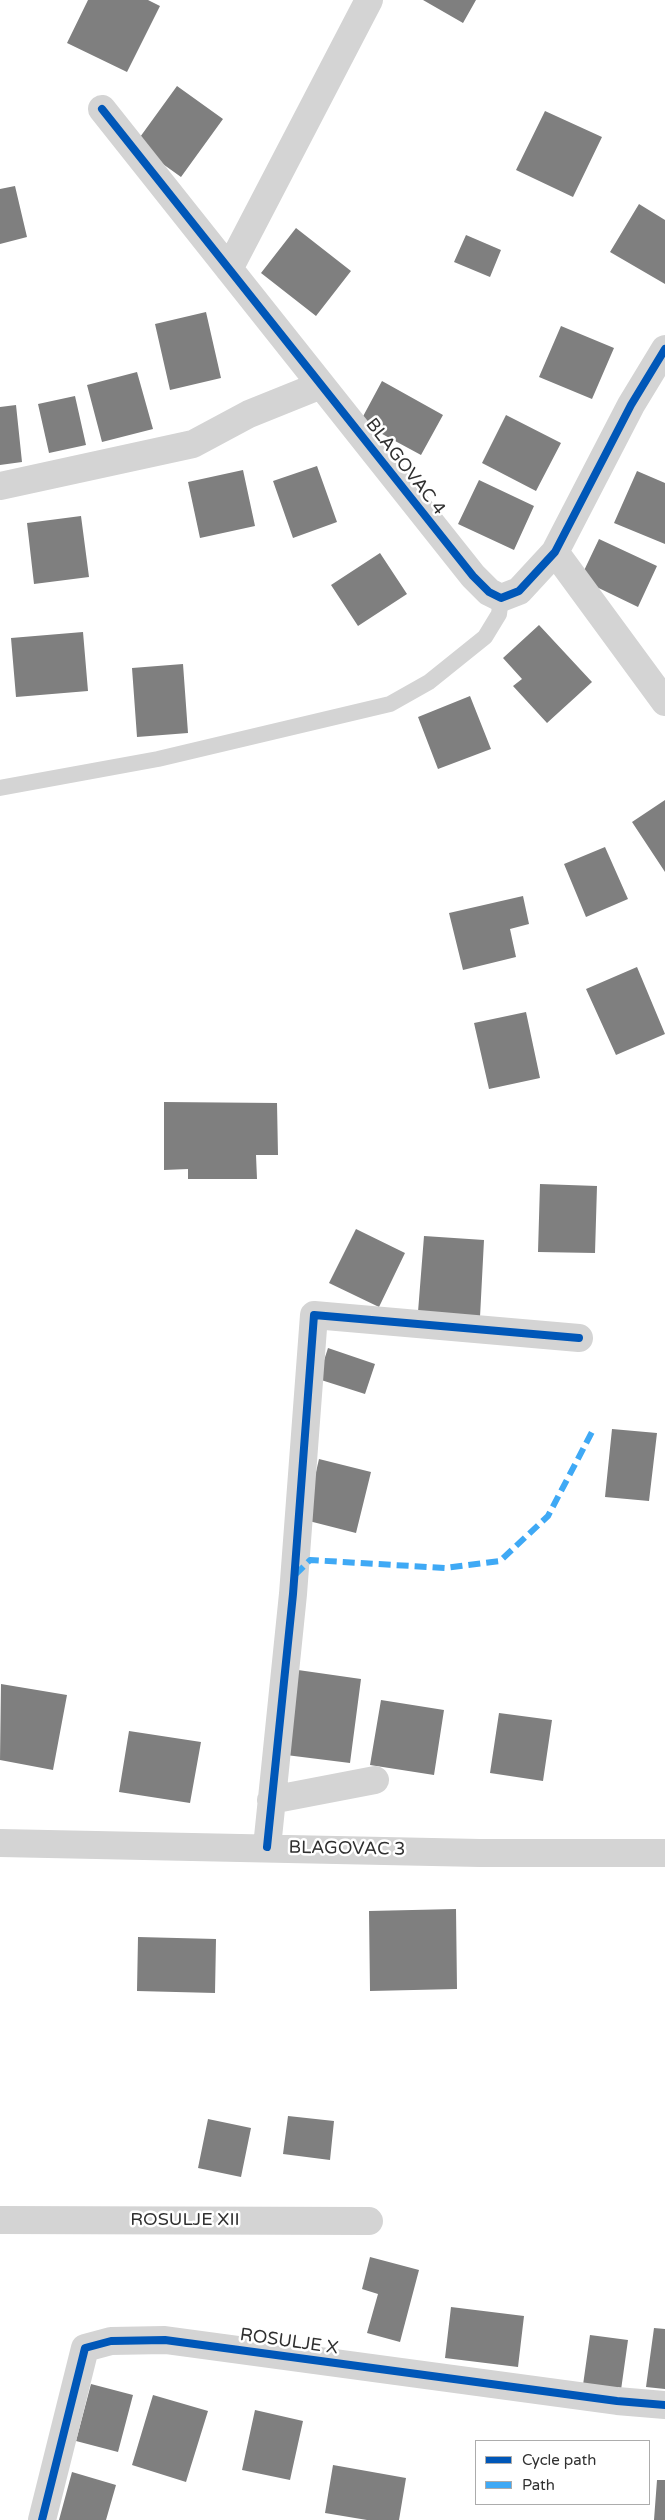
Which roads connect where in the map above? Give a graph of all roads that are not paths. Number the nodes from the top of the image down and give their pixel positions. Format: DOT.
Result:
graph roads {
  1 [pos="369,0"];
  2 [pos="102,109"];
  3 [pos="229,269"];
  4 [pos="665,349"];
  5 [pos="321,385"];
  6 [pos="0,486"];
  7 [pos="556,552"];
  8 [pos="501,598"];
  9 [pos="665,702"];
  10 [pos="0,788"];
  11 [pos="579,1338"];
  12 [pos="375,1780"];
  13 [pos="271,1800"];
  14 [pos="0,1843"];
  15 [pos="267,1848"];
  16 [pos="665,1854"];
  17 [pos="0,2220"];
  18 [pos="369,2221"];
  19 [pos="665,2405"];
  20 [pos="42,2520"];
  1 -- 3 [label="street"];
  2 -- 3 [label="street, BLAGOVAC 4"];
  3 -- 5 [label="street, BLAGOVAC 4"];
  4 -- 7 [label="street"];
  5 -- 6 [label="street"];
  5 -- 8 [label="street, BLAGOVAC 4"];
  7 -- 8 [label="street"];
  7 -- 9 [label="street"];
  8 -- 10 [label="lane"];
  11 -- 13 [label="street"];
  12 -- 13 [label="street"];
  13 -- 15 [label="street"];
  14 -- 15 [label="street, BLAGOVAC 3"];
  15 -- 16 [label="street, BLAGOVAC 3"];
  17 -- 18 [label="street, ROSULJE XII"];
  19 -- 20 [label="street, ROSULJE X"];
}
